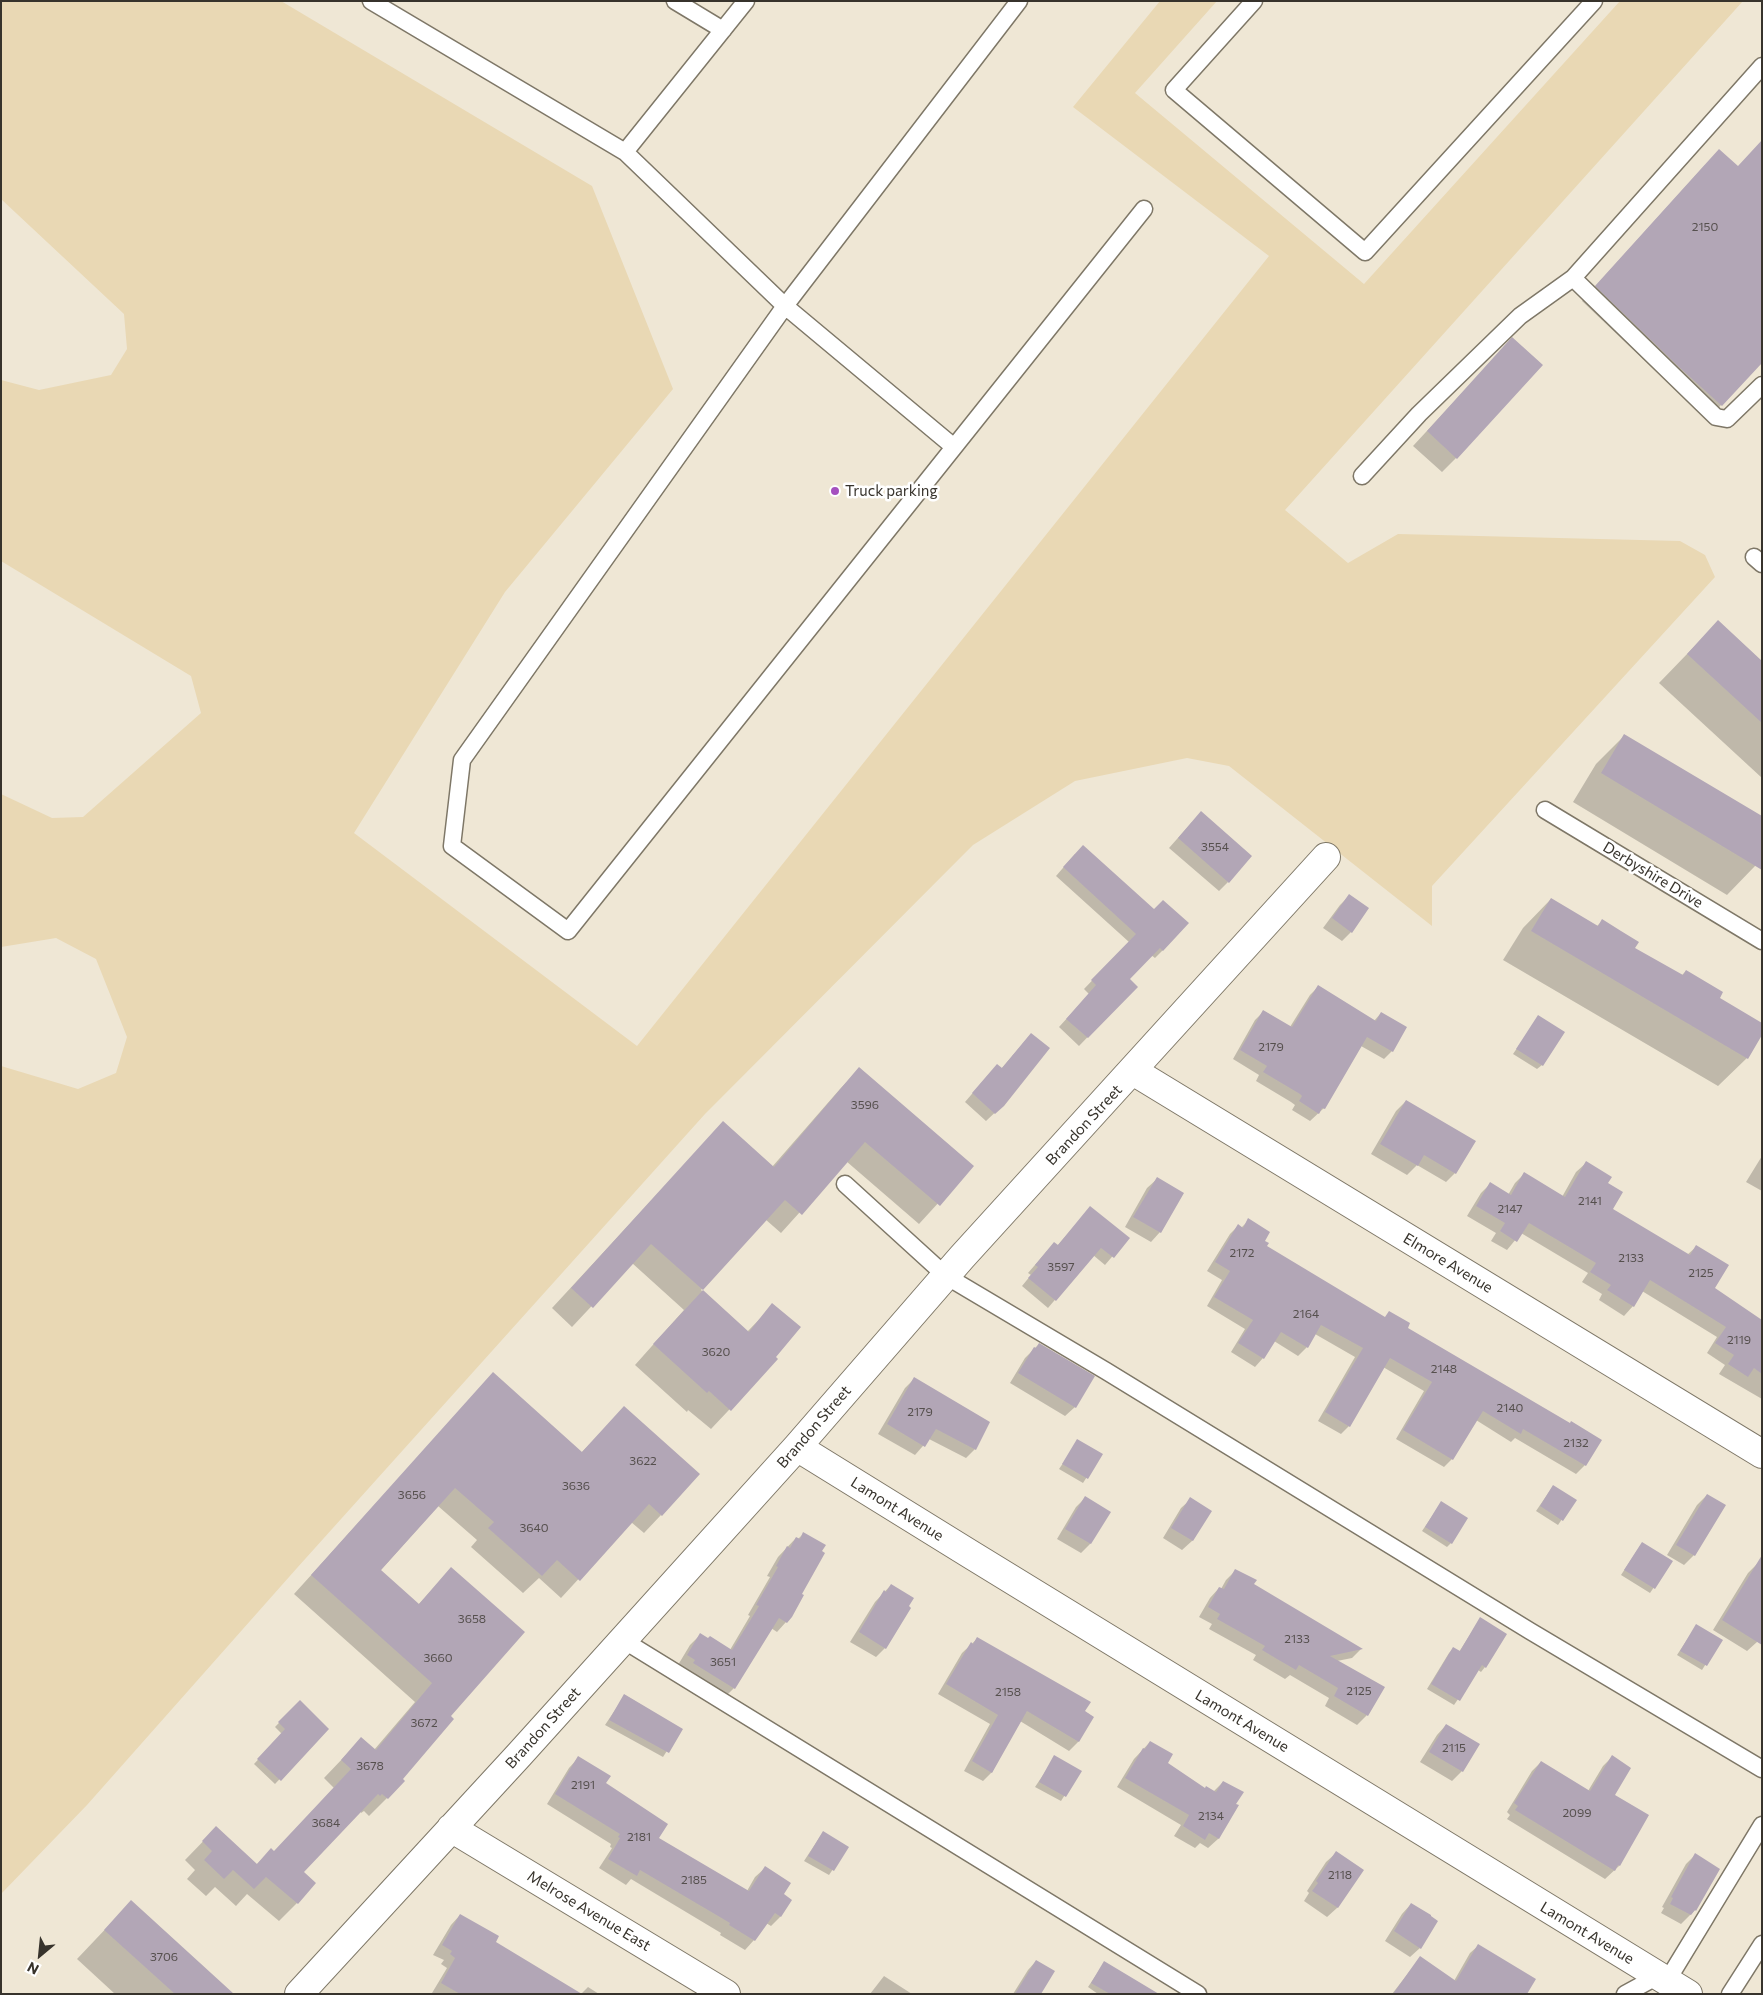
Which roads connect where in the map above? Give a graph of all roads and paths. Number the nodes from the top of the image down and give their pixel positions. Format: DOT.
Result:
graph roads {
  1 [pos="371,1"];
  2 [pos="675,1"];
  3 [pos="746,1"];
  4 [pos="1019,1"];
  5 [pos="1254,1"];
  6 [pos="1594,1"];
  7 [pos="723,30"];
  8 [pos="1762,66"];
  9 [pos="625,152"];
  10 [pos="1144,209"];
  11 [pos="1573,278"];
  12 [pos="786,306"];
  13 [pos="1762,385"];
  14 [pos="954,448"];
  15 [pos="1362,476"];
  16 [pos="1545,810"];
  17 [pos="1326,857"];
  18 [pos="1762,941"];
  19 [pos="1133,1071"];
  20 [pos="845,1184"];
  21 [pos="946,1276"];
  22 [pos="797,1447"];
  23 [pos="1762,1454"];
  24 [pos="623,1640"];
  25 [pos="1762,1769"];
  26 [pos="1762,1825"];
  27 [pos="451,1828"];
  28 [pos="1762,1944"];
  29 [pos="1671,1984"];
  30 [pos="299,1994"];
  31 [pos="726,1994"];
  32 [pos="1198,1994"];
  33 [pos="1624,1994"];
  34 [pos="1730,1994"];
  1 -- 9 [label="lane"];
  2 -- 7 [label="lane"];
  3 -- 7 [label="lane"];
  4 -- 12 [label="lane"];
  5 -- 6 [label="lane"];
  7 -- 9 [label="lane"];
  8 -- 11 [label="lane"];
  9 -- 12 [label="lane"];
  10 -- 14 [label="lane"];
  11 -- 13 [label="lane"];
  11 -- 15 [label="lane"];
  12 -- 14 [label="lane"];
  12 -- 14 [label="lane"];
  16 -- 18 [label="lane, Derbyshire Drive"];
  17 -- 19 [label="street, Brandon Street"];
  19 -- 21 [label="street, Brandon Street"];
  19 -- 23 [label="street, Elmore Avenue"];
  20 -- 21 [label="lane"];
  21 -- 22 [label="street, Brandon Street"];
  21 -- 25 [label="lane"];
  22 -- 24 [label="street, Brandon Street"];
  22 -- 29 [label="street, Lamont Avenue"];
  24 -- 27 [label="street, Brandon Street"];
  24 -- 32 [label="lane"];
  26 -- 29 [label="lane"];
  27 -- 30 [label="street, Brandon Street"];
  27 -- 31 [label="street, Melrose Avenue East"];
  28 -- 34 [label="lane"];
  29 -- 33 [label="lane"];
}
